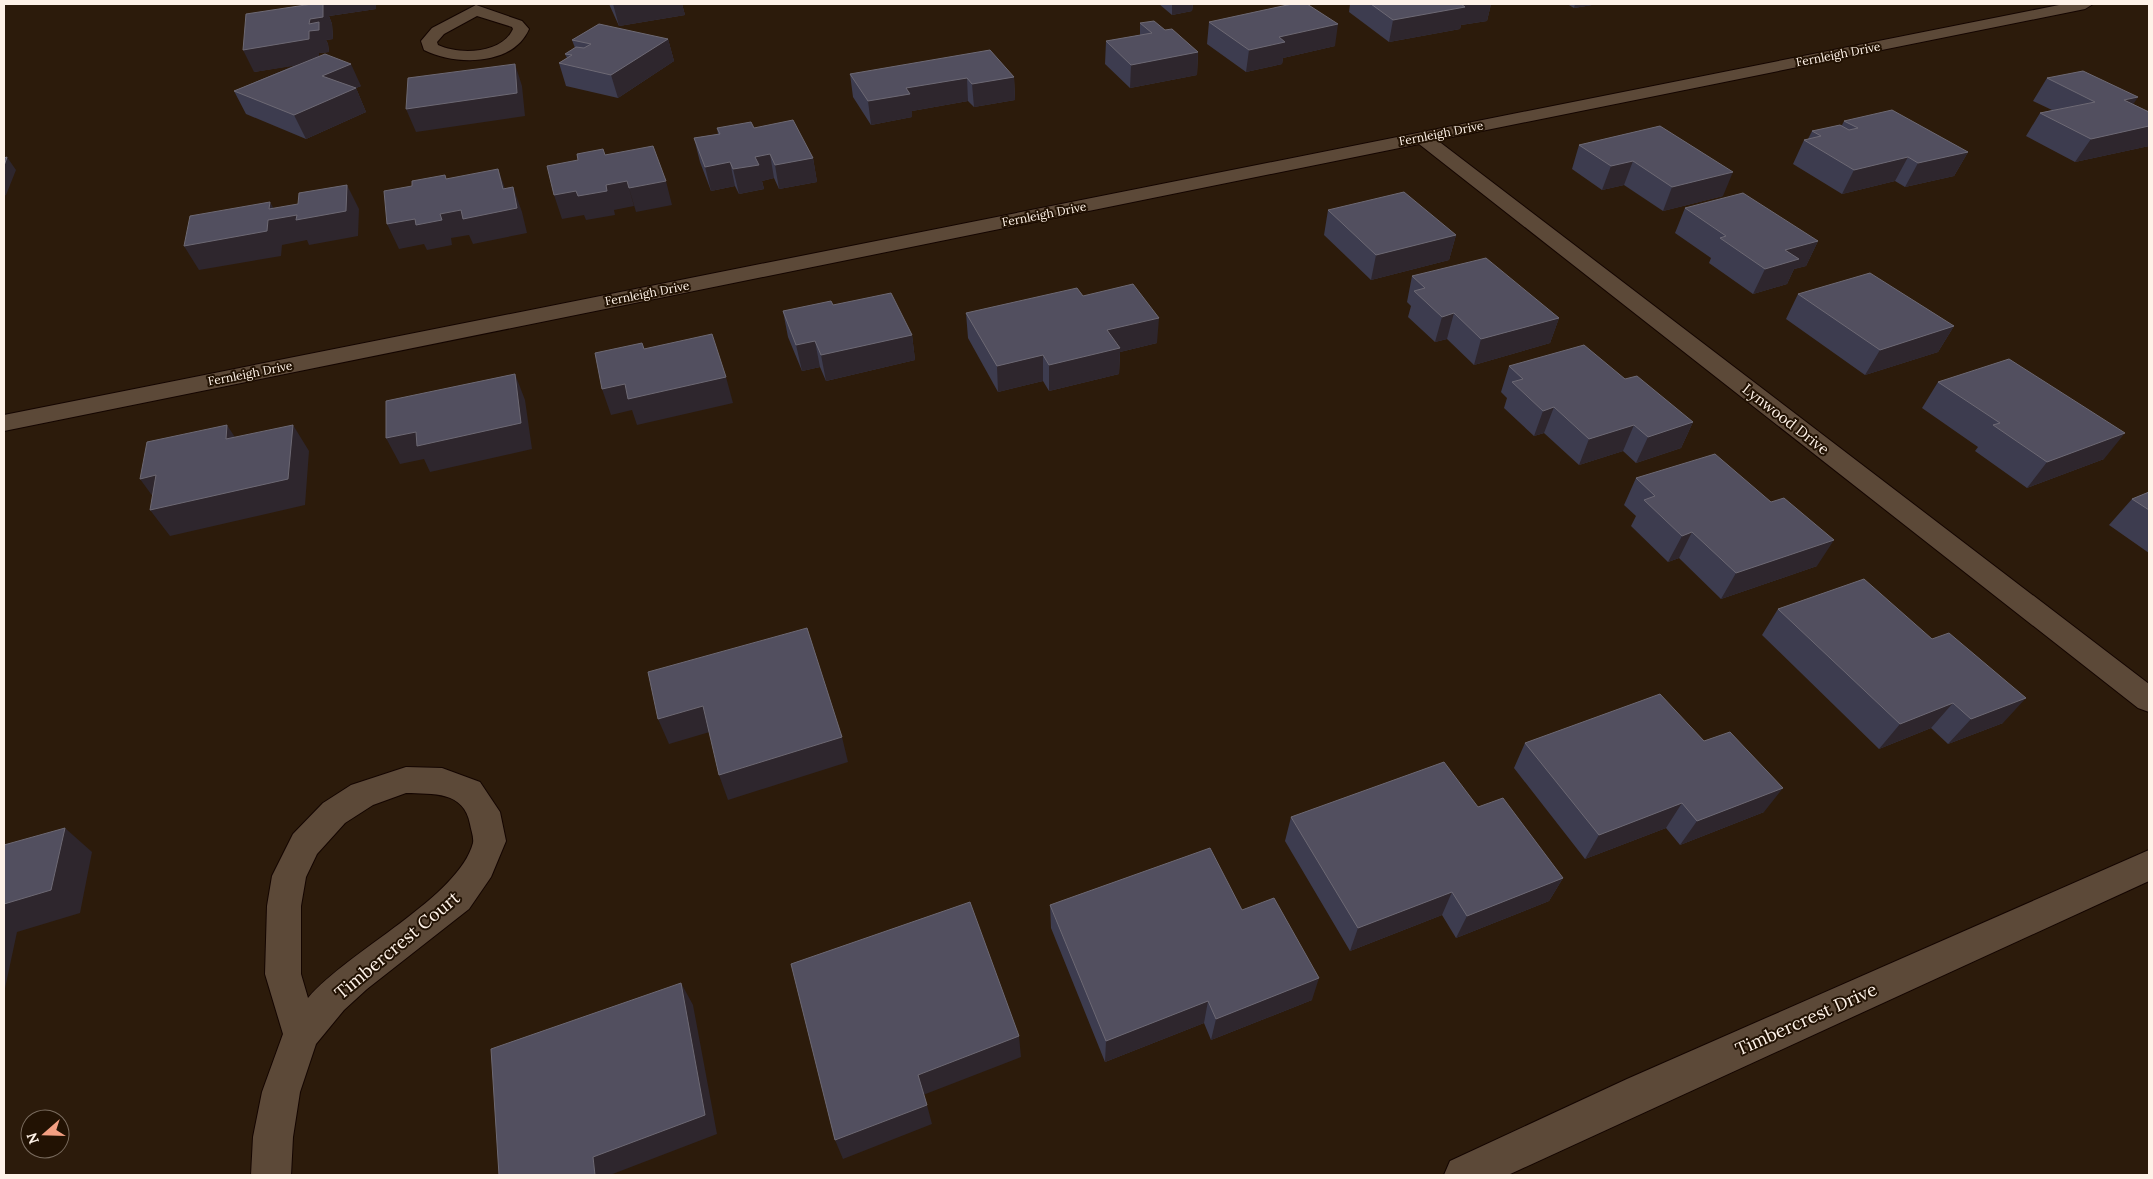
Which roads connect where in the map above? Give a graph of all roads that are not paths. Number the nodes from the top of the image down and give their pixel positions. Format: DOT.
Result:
graph roads {
  1 [pos="2084,4"];
  2 [pos="476,7"];
  3 [pos="1422,137"];
  4 [pos="4,423"];
  5 [pos="2149,700"];
  6 [pos="2149,865"];
  7 [pos="301,1034"];
  8 [pos="271,1175"];
  9 [pos="1464,1175"];
  1 -- 3 [label="street, Fernleigh Drive"];
  2 -- 2 [label="street"];
  3 -- 4 [label="street, Fernleigh Drive"];
  3 -- 5 [label="street, Lynwood Drive"];
  6 -- 9 [label="street, Timbercrest Drive"];
  7 -- 7 [label="street, Timbercrest Court"];
  7 -- 8 [label="street, Timbercrest Court"];
}
